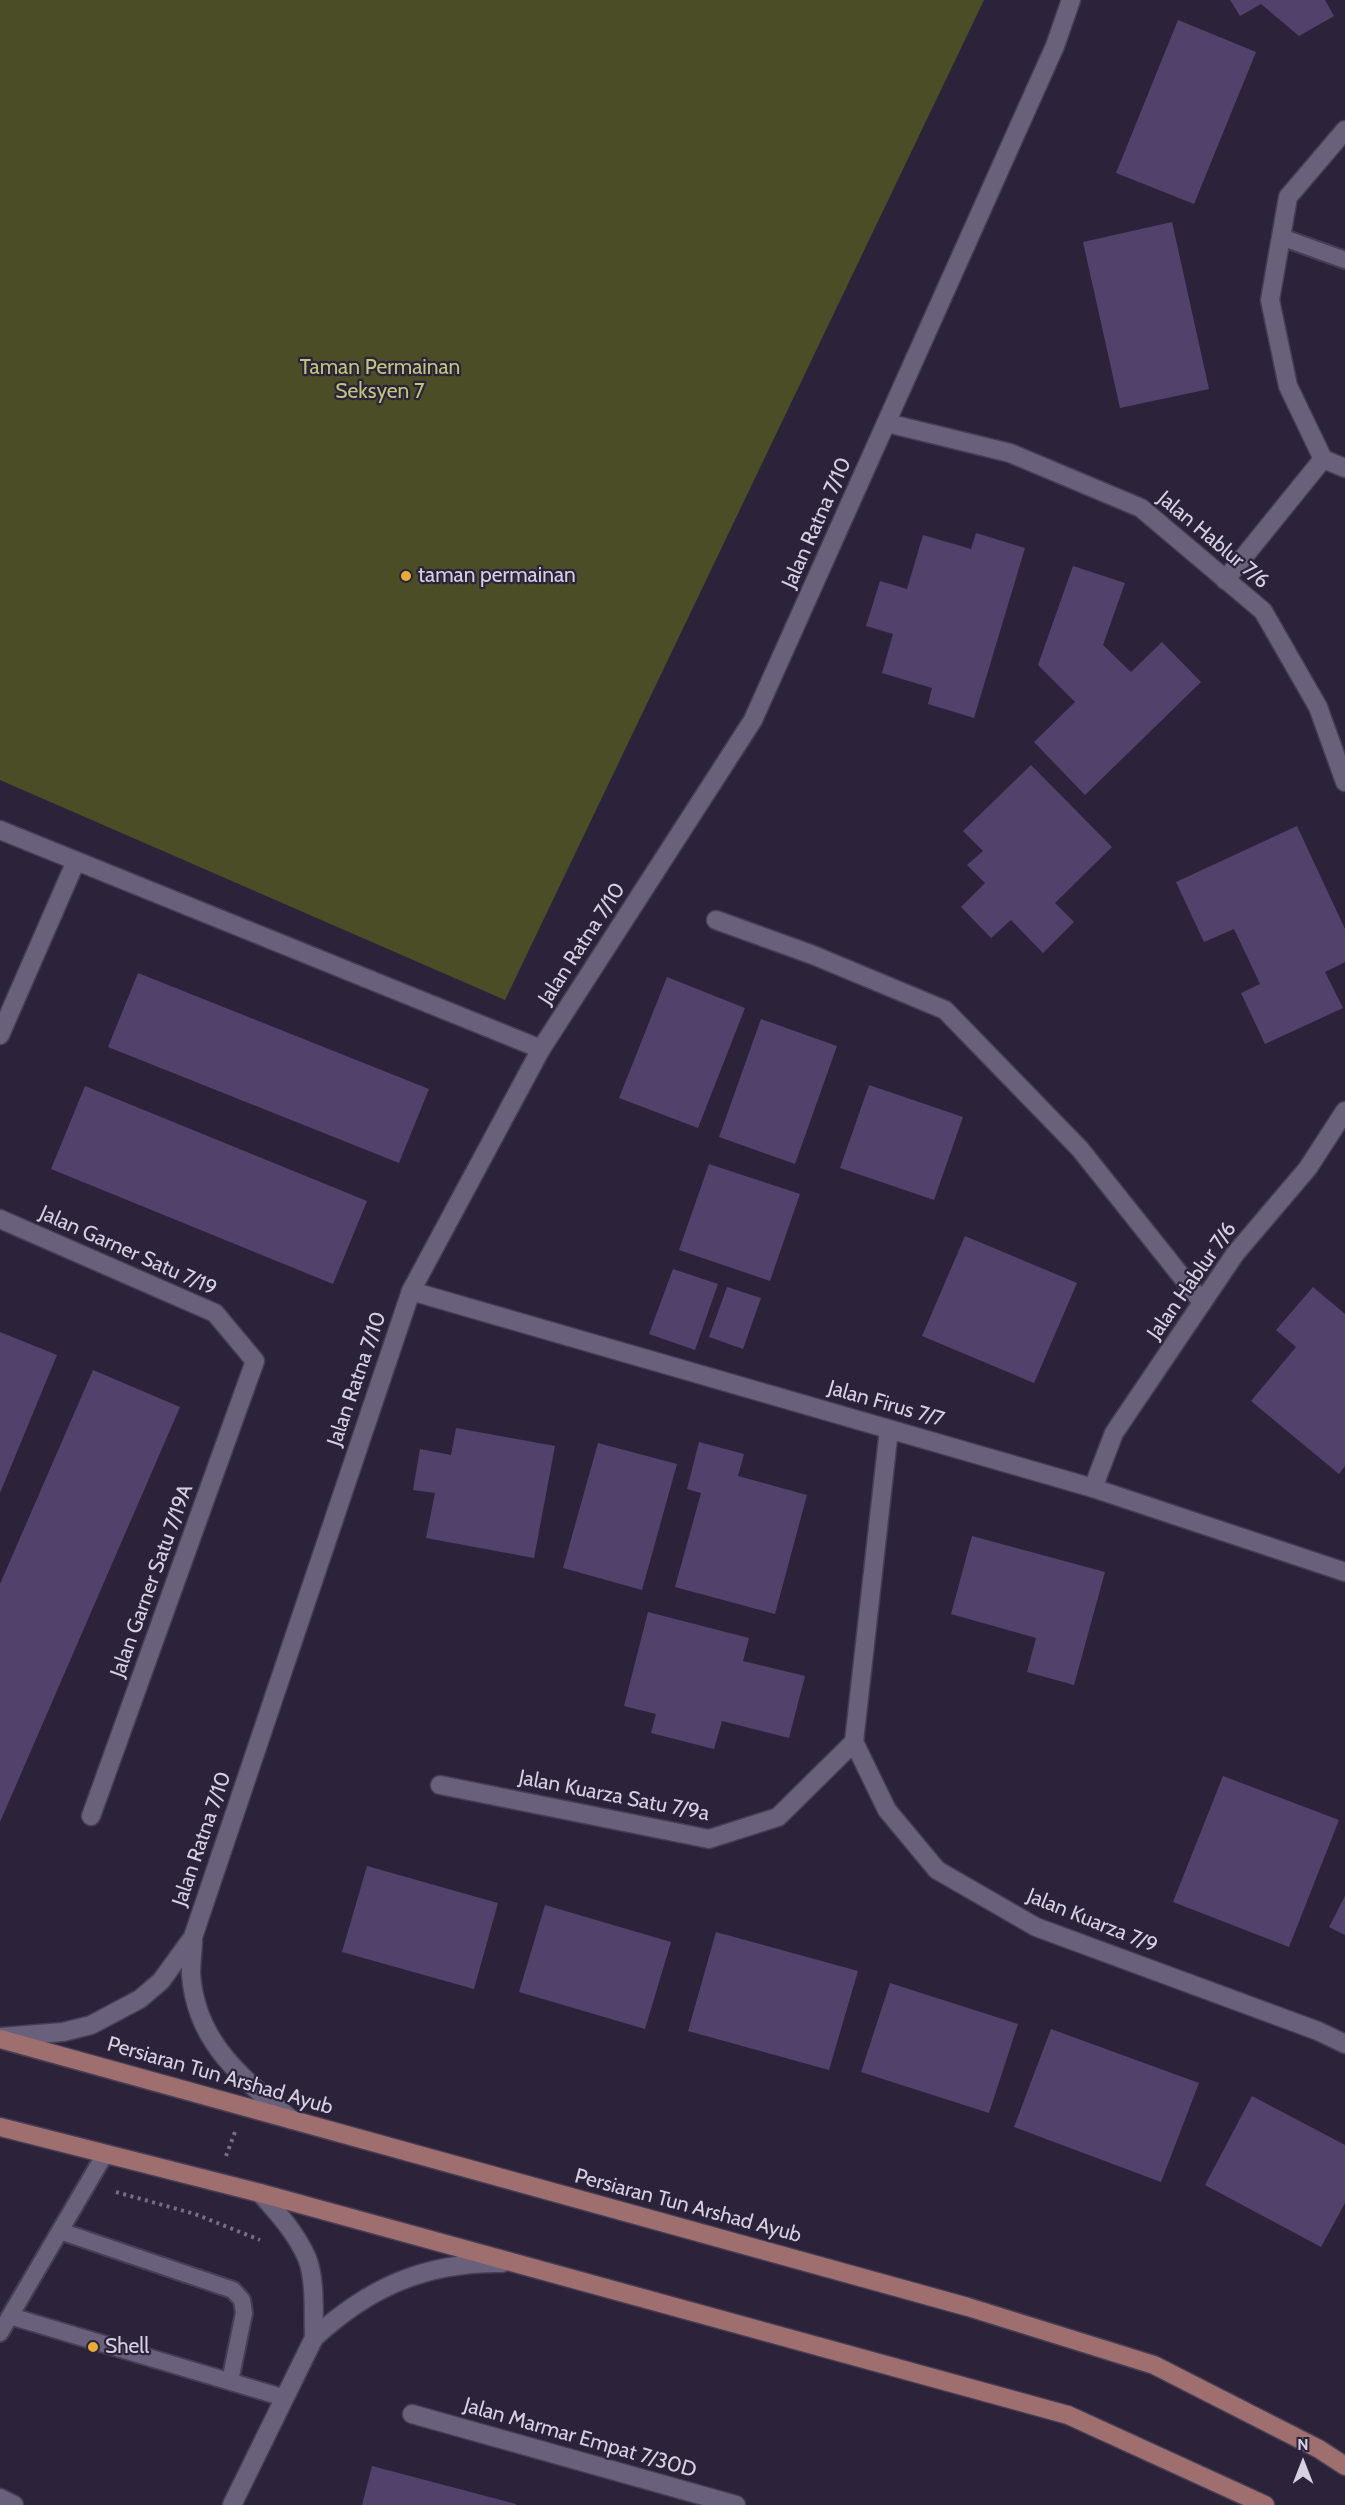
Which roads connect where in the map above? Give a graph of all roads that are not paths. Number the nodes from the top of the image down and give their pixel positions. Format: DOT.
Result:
graph roads {
  1 [pos="1071,0"];
  2 [pos="1345,130"];
  3 [pos="1281,237"];
  4 [pos="1345,260"];
  5 [pos="887,423"];
  6 [pos="1323,459"];
  7 [pos="1345,468"];
  8 [pos="1225,580"];
  9 [pos="1345,782"];
  10 [pos="0,830"];
  11 [pos="76,861"];
  12 [pos="716,921"];
  13 [pos="0,1035"];
  14 [pos="541,1049"];
  15 [pos="1345,1111"];
  16 [pos="0,1219"];
  17 [pos="411,1291"];
  18 [pos="1202,1302"];
  19 [pos="255,1361"];
  20 [pos="889,1429"];
  21 [pos="1093,1488"];
  22 [pos="1345,1572"];
  23 [pos="854,1742"];
  24 [pos="440,1785"];
  25 [pos="91,1816"];
  26 [pos="193,1937"];
  27 [pos="0,2038"];
  28 [pos="1345,2044"];
  29 [pos="292,2120"];
  30 [pos="0,2127"];
  31 [pos="105,2154"];
  32 [pos="260,2193"];
  33 [pos="60,2231"];
  34 [pos="518,2263"];
  35 [pos="10,2316"];
  36 [pos="0,2334"];
  37 [pos="314,2338"];
  38 [pos="230,2381"];
  39 [pos="285,2397"];
  40 [pos="412,2414"];
  41 [pos="1345,2466"];
  42 [pos="0,2498"];
  43 [pos="14,2505"];
  44 [pos="232,2505"];
  45 [pos="736,2505"];
  46 [pos="1265,2505"];
  1 -- 5 [label="street, Jalan Ratna 7/10"];
  2 -- 3 [label="street"];
  3 -- 4 [label="lane"];
  3 -- 6 [label="street"];
  5 -- 8 [label="street, Jalan Hablur 7/6"];
  5 -- 14 [label="street, Jalan Ratna 7/10"];
  6 -- 7 [label="street"];
  6 -- 8 [label="street"];
  8 -- 9 [label="street, Jalan Hablur 7/6"];
  10 -- 11 [label="street"];
  11 -- 13 [label="street"];
  11 -- 14 [label="street"];
  12 -- 18 [label="street"];
  14 -- 17 [label="street, Jalan Ratna 7/10"];
  15 -- 18 [label="street, Jalan Hablur 7/6"];
  16 -- 19 [label="street, Jalan Garner Satu 7/19"];
  17 -- 20 [label="street, Jalan Firus 7/7"];
  17 -- 26 [label="street, Jalan Ratna 7/10"];
  18 -- 21 [label="street, Jalan Hablur 7/6"];
  19 -- 25 [label="street, Jalan Garner Satu 7/19A"];
  20 -- 21 [label="street, Jalan Firus 7/7"];
  20 -- 23 [label="street"];
  21 -- 22 [label="street, Jalan Firus 7/7"];
  23 -- 24 [label="street, Jalan Kuarza Satu 7/9a"];
  23 -- 28 [label="street, Jalan Kuarza 7/9"];
  26 -- 27 [label="street, Jalan Ratna 7/10"];
  26 -- 29 [label="street, Jalan Ratna 7/10"];
  27 -- 29 [label="main road, Persiaran Tun Arshad Ayub"];
  29 -- 41 [label="main road, Persiaran Tun Arshad Ayub"];
  30 -- 31 [label="main road"];
  31 -- 32 [label="main road"];
  31 -- 33 [label="lane"];
  32 -- 34 [label="main road"];
  32 -- 37 [label="street"];
  33 -- 35 [label="lane"];
  33 -- 38 [label="lane"];
  34 -- 37 [label="street"];
  34 -- 46 [label="main road"];
  35 -- 36 [label="lane"];
  35 -- 38 [label="lane"];
  37 -- 39 [label="street"];
  38 -- 39 [label="lane"];
  39 -- 44 [label="street"];
  40 -- 45 [label="street, Jalan Marmar Empat 7/30D"];
  42 -- 43 [label="street"];
}
